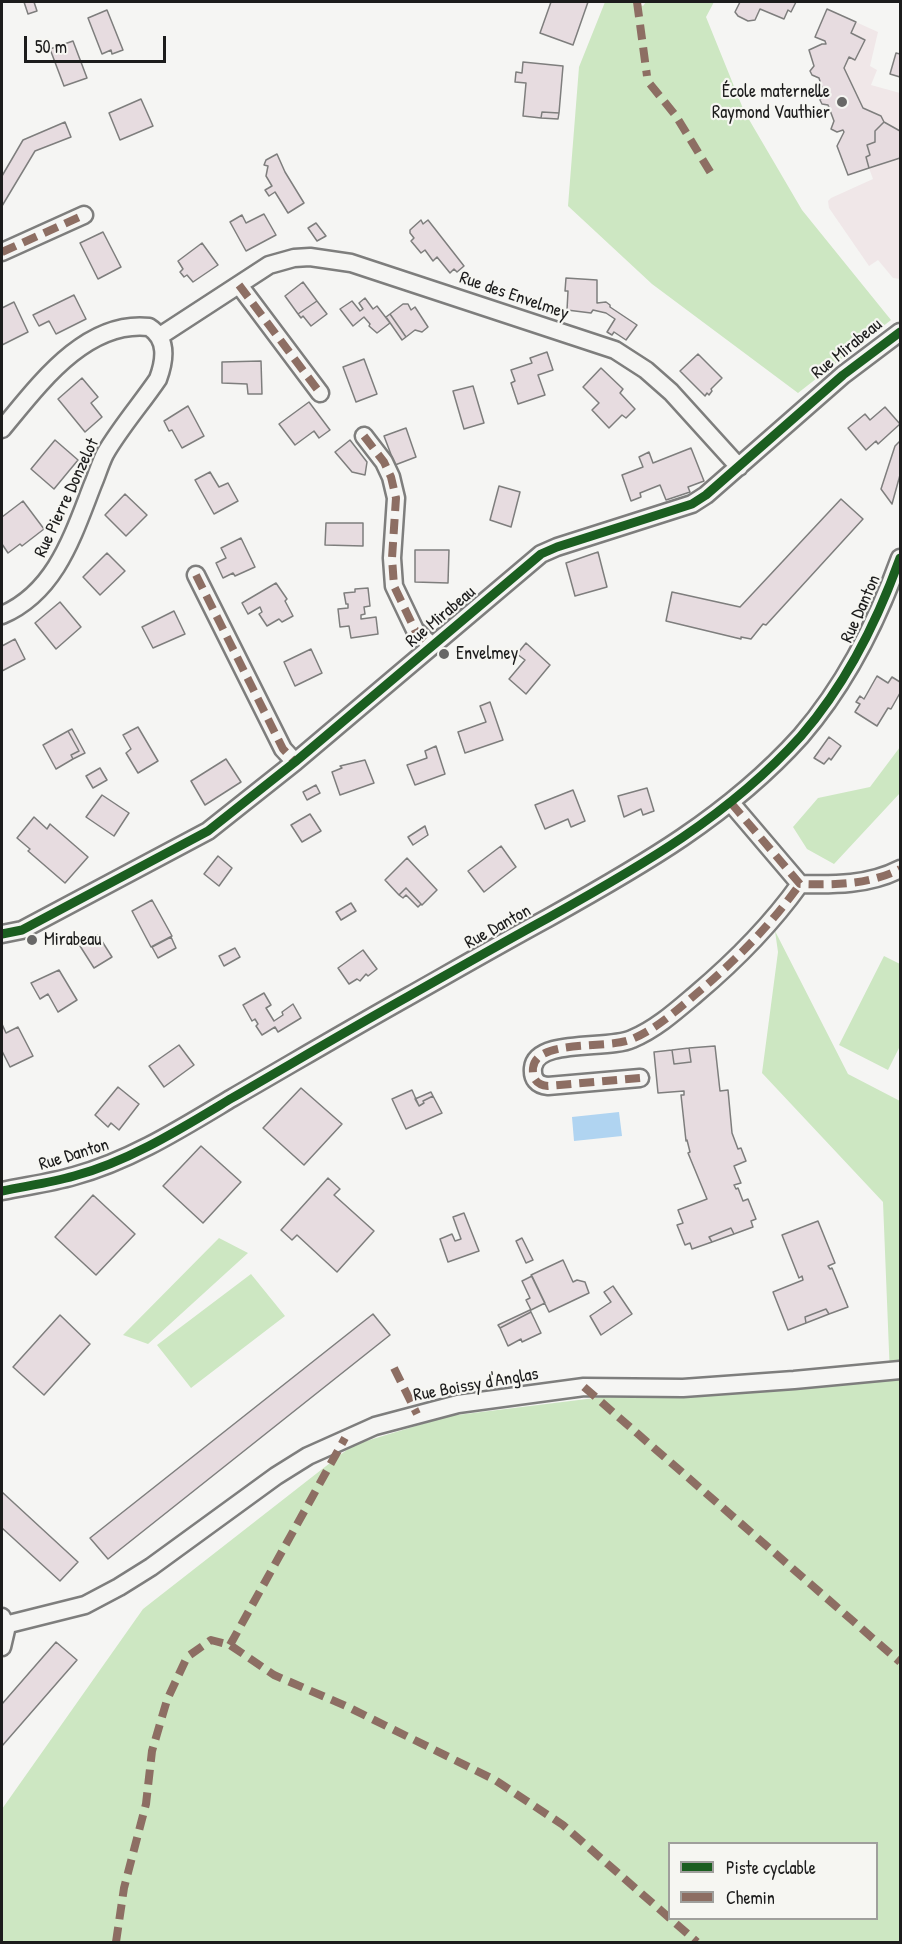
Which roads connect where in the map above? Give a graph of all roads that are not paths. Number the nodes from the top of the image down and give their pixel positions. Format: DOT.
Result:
graph roads {
  1 [pos="84,215"];
  2 [pos="2,252"];
  3 [pos="239,285"];
  4 [pos="900,332"];
  5 [pos="159,336"];
  6 [pos="320,393"];
  7 [pos="2,429"];
  8 [pos="364,436"];
  9 [pos="739,467"];
  10 [pos="900,558"];
  11 [pos="196,574"];
  12 [pos="2,615"];
  13 [pos="432,646"];
  14 [pos="295,762"];
  15 [pos="731,803"];
  16 [pos="900,869"];
  17 [pos="800,884"];
  18 [pos="2,934"];
  19 [pos="640,1078"];
  20 [pos="2,1191"];
  21 [pos="900,1370"];
  22 [pos="3,1621"];
  23 [pos="2,1647"];
  1 -- 2 [label="street"];
  3 -- 5 [label="street, Rue des Envelmey"];
  3 -- 6 [label="street"];
  3 -- 9 [label="street, Rue des Envelmey"];
  4 -- 9 [label="street, Rue Mirabeau"];
  5 -- 7 [label="street"];
  5 -- 12 [label="street, Rue Pierre Donzelot"];
  8 -- 13 [label="street, Rue Mirabeau"];
  9 -- 13 [label="street, Rue Mirabeau"];
  10 -- 15 [label="street, Rue Danton"];
  11 -- 14 [label="street"];
  13 -- 14 [label="street, Rue Mirabeau"];
  14 -- 18 [label="street, Rue Mirabeau"];
  15 -- 17 [label="street"];
  15 -- 20 [label="street, Rue Danton"];
  16 -- 17 [label="street"];
  17 -- 19 [label="street"];
  21 -- 22 [label="street, Rue Boissy d'Anglas"];
  22 -- 23 [label="street"];
}
